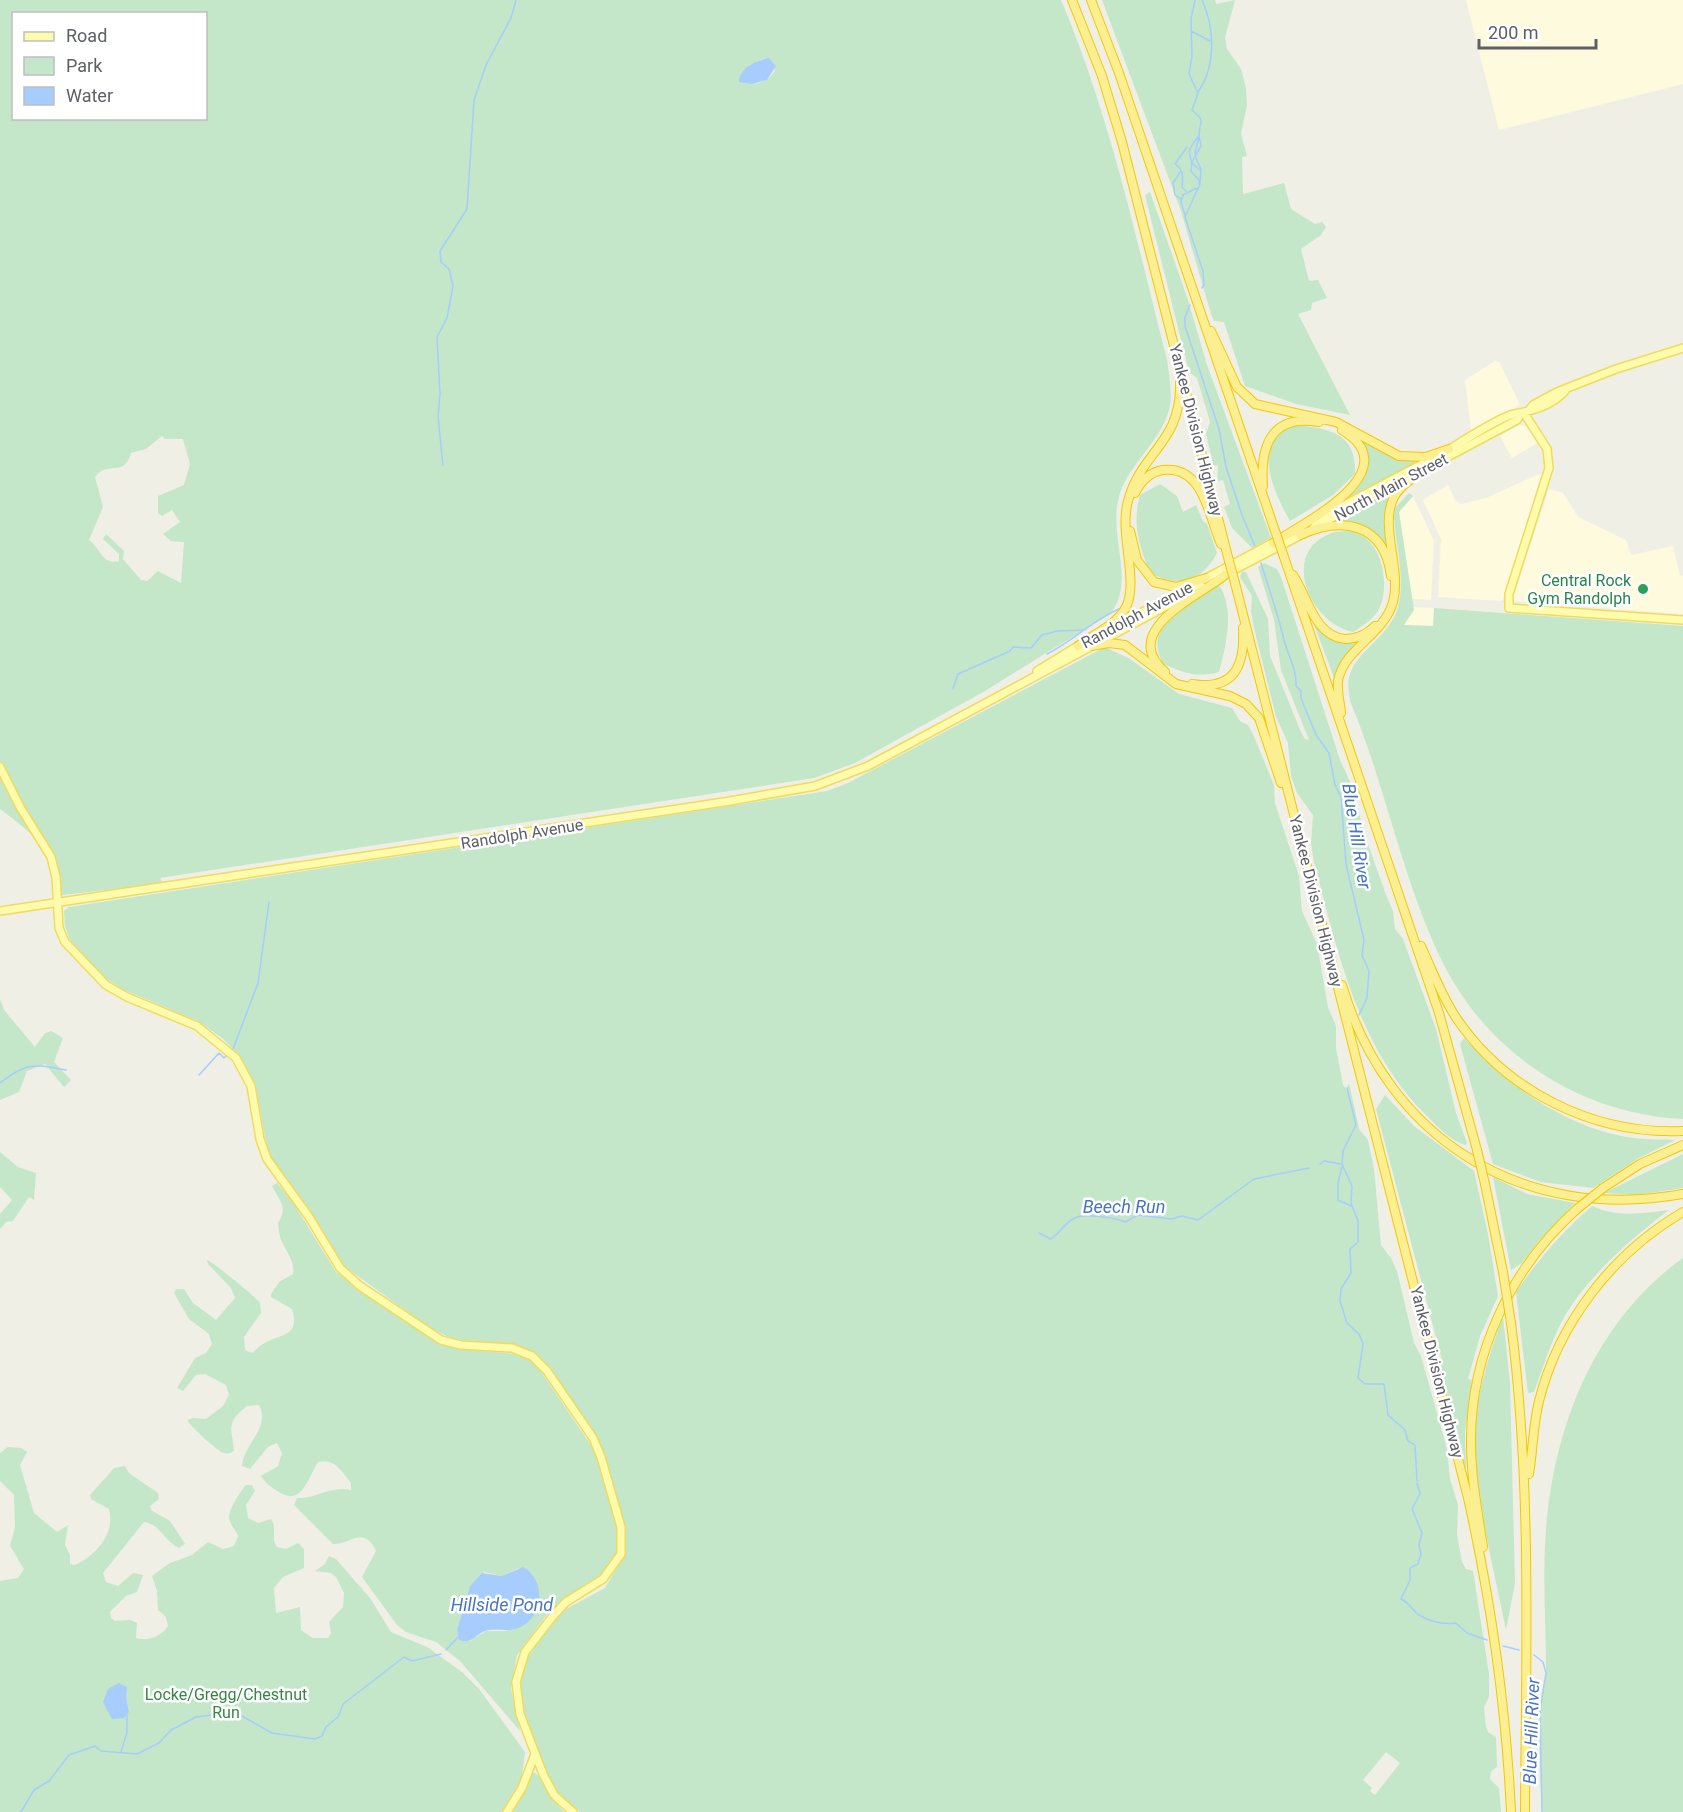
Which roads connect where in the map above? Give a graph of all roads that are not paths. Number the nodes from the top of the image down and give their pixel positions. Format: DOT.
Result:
graph roads {
  1 [pos="1072,0"];
  2 [pos="1091,0"];
  3 [pos="1200,311"];
  4 [pos="1683,348"];
  5 [pos="1179,365"];
  6 [pos="1524,413"];
  7 [pos="1449,449"];
  8 [pos="1445,459"];
  9 [pos="1264,497"];
  10 [pos="1300,535"];
  11 [pos="1273,543"];
  12 [pos="1258,554"];
  13 [pos="1229,561"];
  14 [pos="1288,567"];
  15 [pos="1225,575"];
  16 [pos="1206,578"];
  17 [pos="1242,612"];
  18 [pos="1683,620"];
  19 [pos="1078,646"];
  20 [pos="1091,646"];
  21 [pos="1020,682"];
  22 [pos="1343,729"];
  23 [pos="0,767"];
  24 [pos="1291,804"];
  25 [pos="57,904"];
  26 [pos="0,911"];
  27 [pos="1405,912"];
  28 [pos="1326,942"];
  29 [pos="1683,1131"];
  30 [pos="1683,1145"];
  31 [pos="1683,1194"];
  32 [pos="1683,1212"];
  33 [pos="1526,1490"];
  34 [pos="1488,1602"];
  35 [pos="535,1754"];
  36 [pos="507,1812"];
  37 [pos="573,1812"];
  38 [pos="1511,1812"];
  39 [pos="1525,1812"];
  1 -- 5 [label="highway, Yankee Division Highway"];
  2 -- 3 [label="highway"];
  3 -- 7 [label="highway"];
  3 -- 9 [label="highway"];
  4 -- 6 [label="main road, North Main Street"];
  5 -- 13 [label="highway, Yankee Division Highway"];
  5 -- 19 [label="highway"];
  6 -- 7 [label="main road, North Main Street"];
  6 -- 8 [label="main road, North Main Street"];
  6 -- 18 [label="main road"];
  7 -- 11 [label="main road, North Main Street"];
  8 -- 10 [label="main road, North Main Street"];
  8 -- 22 [label="highway"];
  9 -- 11 [label="highway"];
  9 -- 14 [label="highway, bridge"];
  10 -- 12 [label="main road, North Main Street"];
  10 -- 14 [label="highway"];
  11 -- 12 [label="main road, North Main Street"];
  12 -- 15 [label="main road, Randolph Avenue"];
  12 -- 16 [label="main road, Randolph Avenue"];
  13 -- 16 [label="highway"];
  13 -- 17 [label="highway, Yankee Division Highway, bridge"];
  14 -- 22 [label="highway"];
  15 -- 17 [label="highway"];
  15 -- 20 [label="main road, Randolph Avenue"];
  16 -- 19 [label="main road, Randolph Avenue"];
  17 -- 24 [label="highway, Yankee Division Highway"];
  19 -- 21 [label="main road, Randolph Avenue"];
  20 -- 21 [label="main road, Randolph Avenue"];
  20 -- 24 [label="highway"];
  21 -- 25 [label="main road, Randolph Avenue"];
  22 -- 27 [label="highway"];
  23 -- 25 [label="main road"];
  24 -- 28 [label="highway, Yankee Division Highway"];
  25 -- 26 [label="main road, Randolph Avenue"];
  25 -- 35 [label="main road"];
  27 -- 29 [label="highway"];
  27 -- 33 [label="highway, bridge"];
  28 -- 31 [label="highway"];
  28 -- 34 [label="highway, Yankee Division Highway"];
  30 -- 34 [label="highway, bridge"];
  32 -- 33 [label="highway"];
  33 -- 39 [label="highway"];
  34 -- 38 [label="highway, Yankee Division Highway"];
  35 -- 36 [label="main road"];
  35 -- 37 [label="main road"];
}
